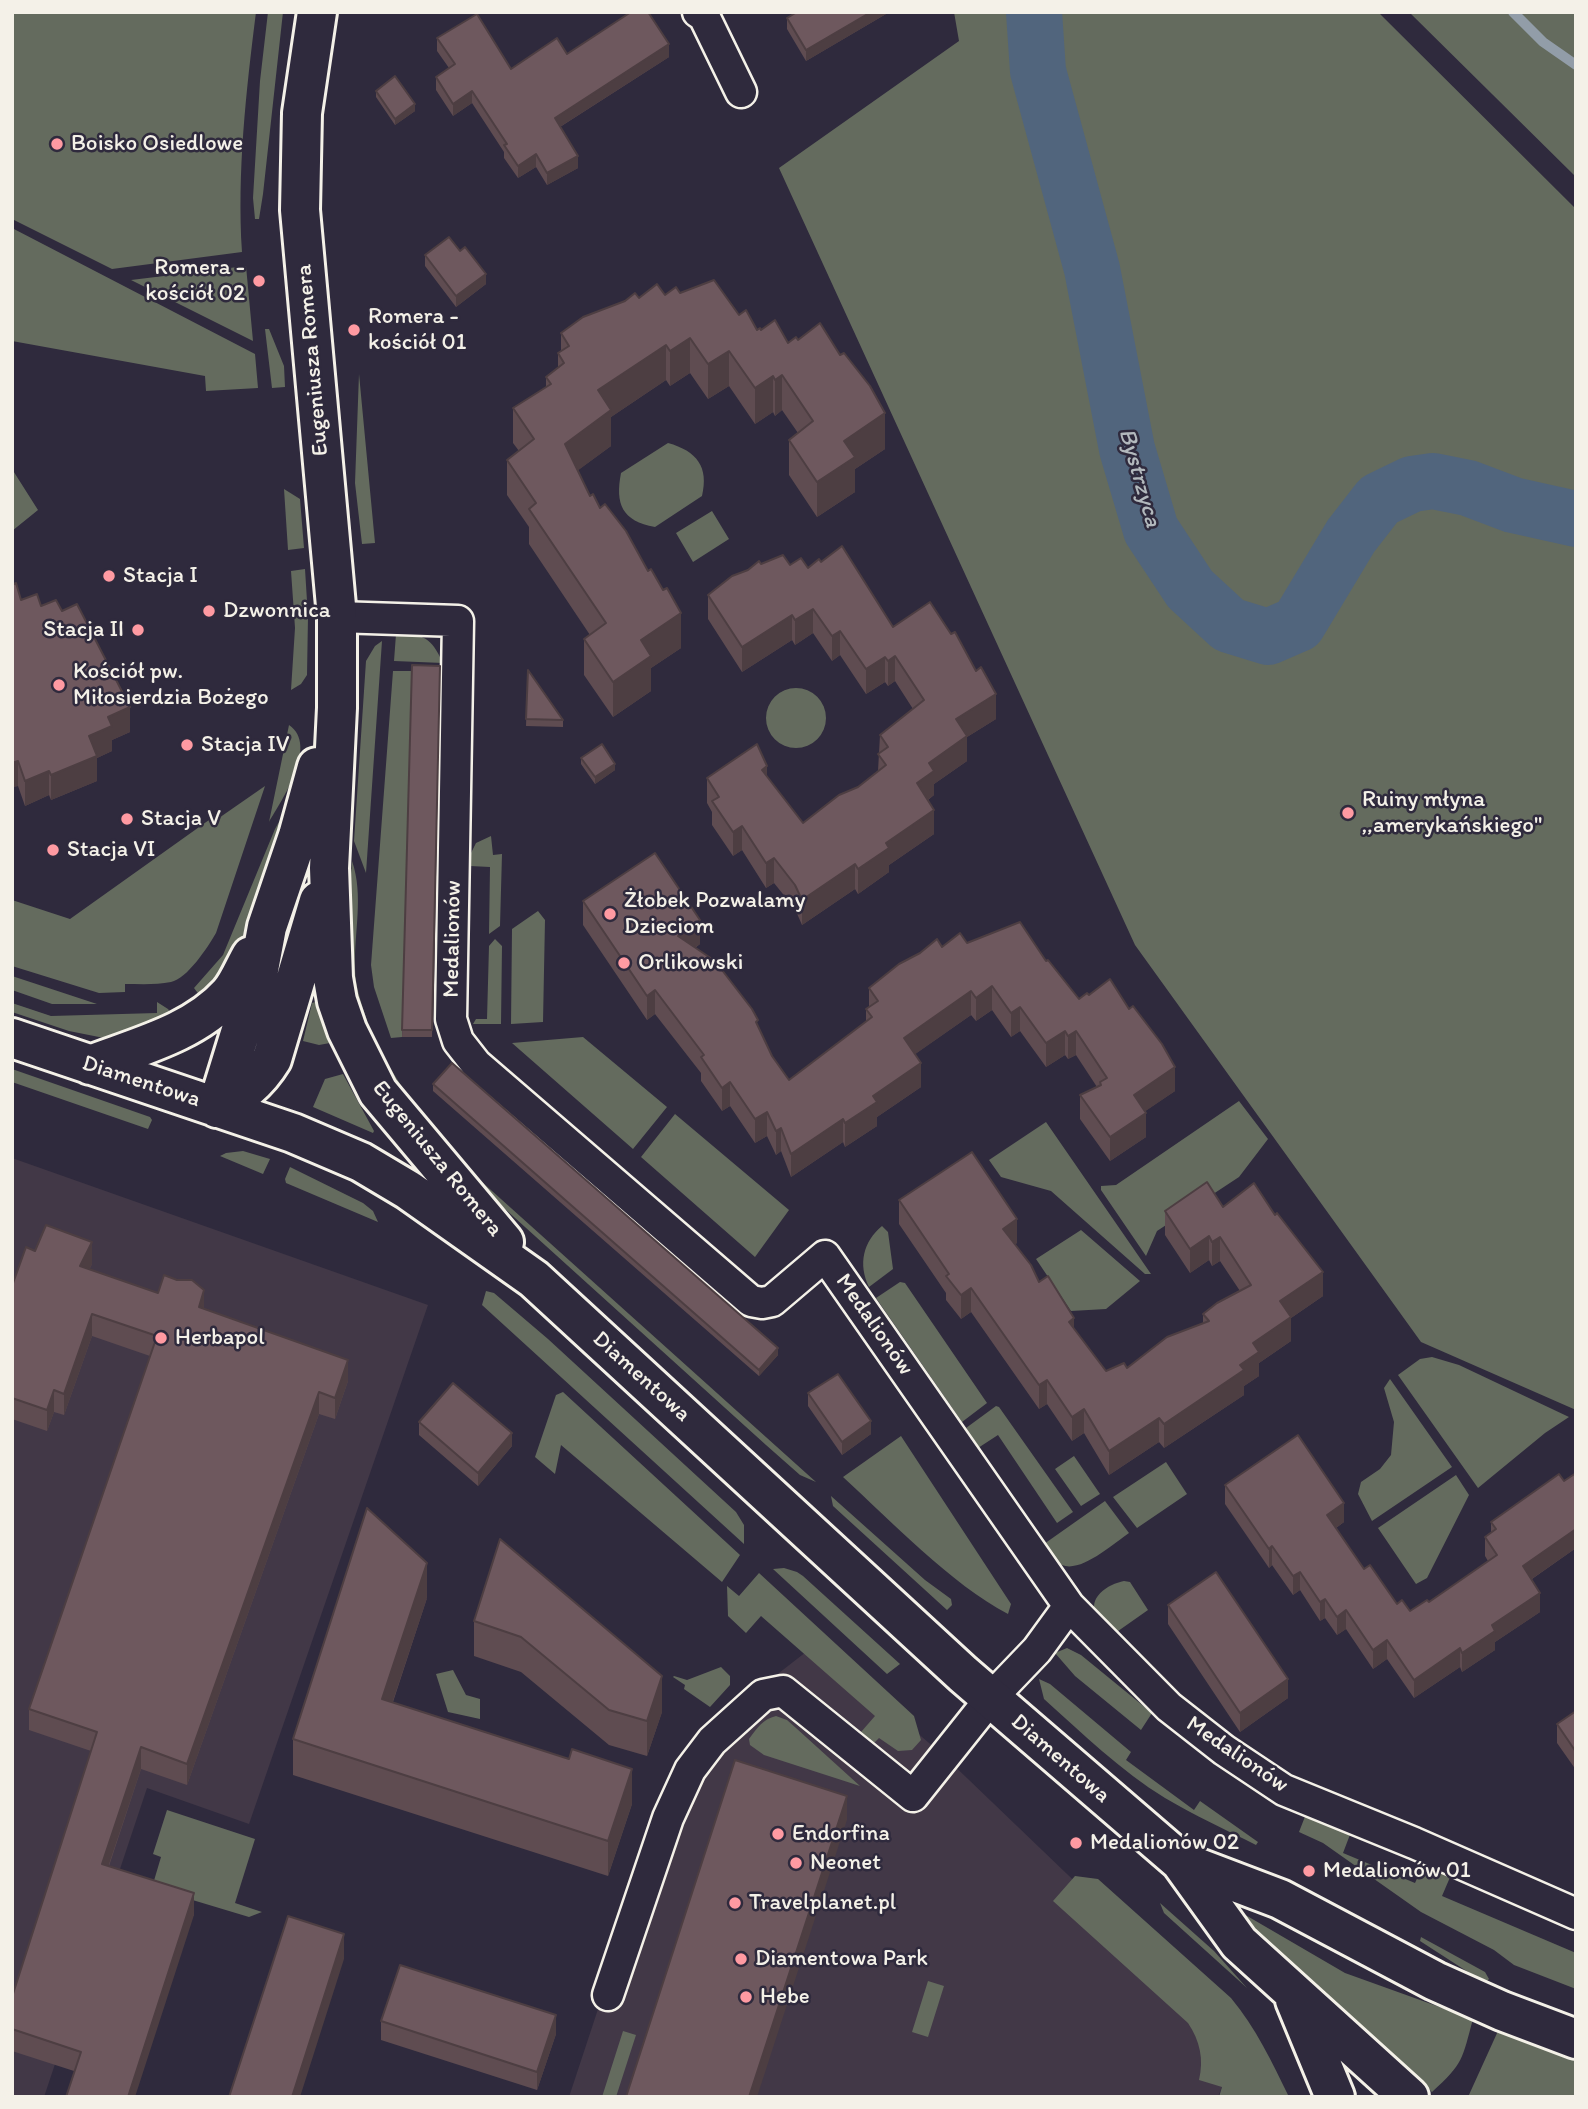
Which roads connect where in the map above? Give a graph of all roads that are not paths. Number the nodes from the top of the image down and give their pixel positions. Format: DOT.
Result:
graph roads {
  1 [pos="317,12"];
  2 [pos="698,12"];
  3 [pos="741,92"];
  4 [pos="337,617"];
  5 [pos="337,708"];
  6 [pos="329,868"];
  7 [pos="267,927"];
  8 [pos="12,1038"];
  9 [pos="90,1065"];
  10 [pos="217,1108"];
  11 [pos="534,1279"];
  12 [pos="1069,1606"];
  13 [pos="991,1698"];
  14 [pos="1180,1861"];
  15 [pos="1576,1914"];
  16 [pos="1292,1991"];
  17 [pos="608,1995"];
  18 [pos="1576,2039"];
  19 [pos="1335,2097"];
  20 [pos="1409,2097"];
  1 -- 4 [label="street, Eugeniusza Romera"];
  2 -- 3 [label="street"];
  4 -- 5 [label="street, Eugeniusza Romera"];
  4 -- 12 [label="street, Medalionów"];
  5 -- 6 [label="street, Eugeniusza Romera"];
  5 -- 7 [label="street, Eugeniusza Romera"];
  6 -- 10 [label="street, Eugeniusza Romera"];
  6 -- 11 [label="street, Eugeniusza Romera"];
  7 -- 9 [label="street, Eugeniusza Romera"];
  7 -- 10 [label="street, Eugeniusza Romera"];
  8 -- 9 [label="street, Diamentowa"];
  9 -- 10 [label="street, Diamentowa"];
  10 -- 11 [label="street, Diamentowa"];
  11 -- 13 [label="street, Diamentowa"];
  12 -- 13 [label="street"];
  12 -- 15 [label="street, Medalionów"];
  13 -- 14 [label="street, Diamentowa"];
  13 -- 17 [label="street"];
  14 -- 16 [label="street, Diamentowa"];
  14 -- 18 [label="street, Diamentowa"];
  16 -- 19 [label="street"];
  16 -- 20 [label="street, Diamentowa"];
}
